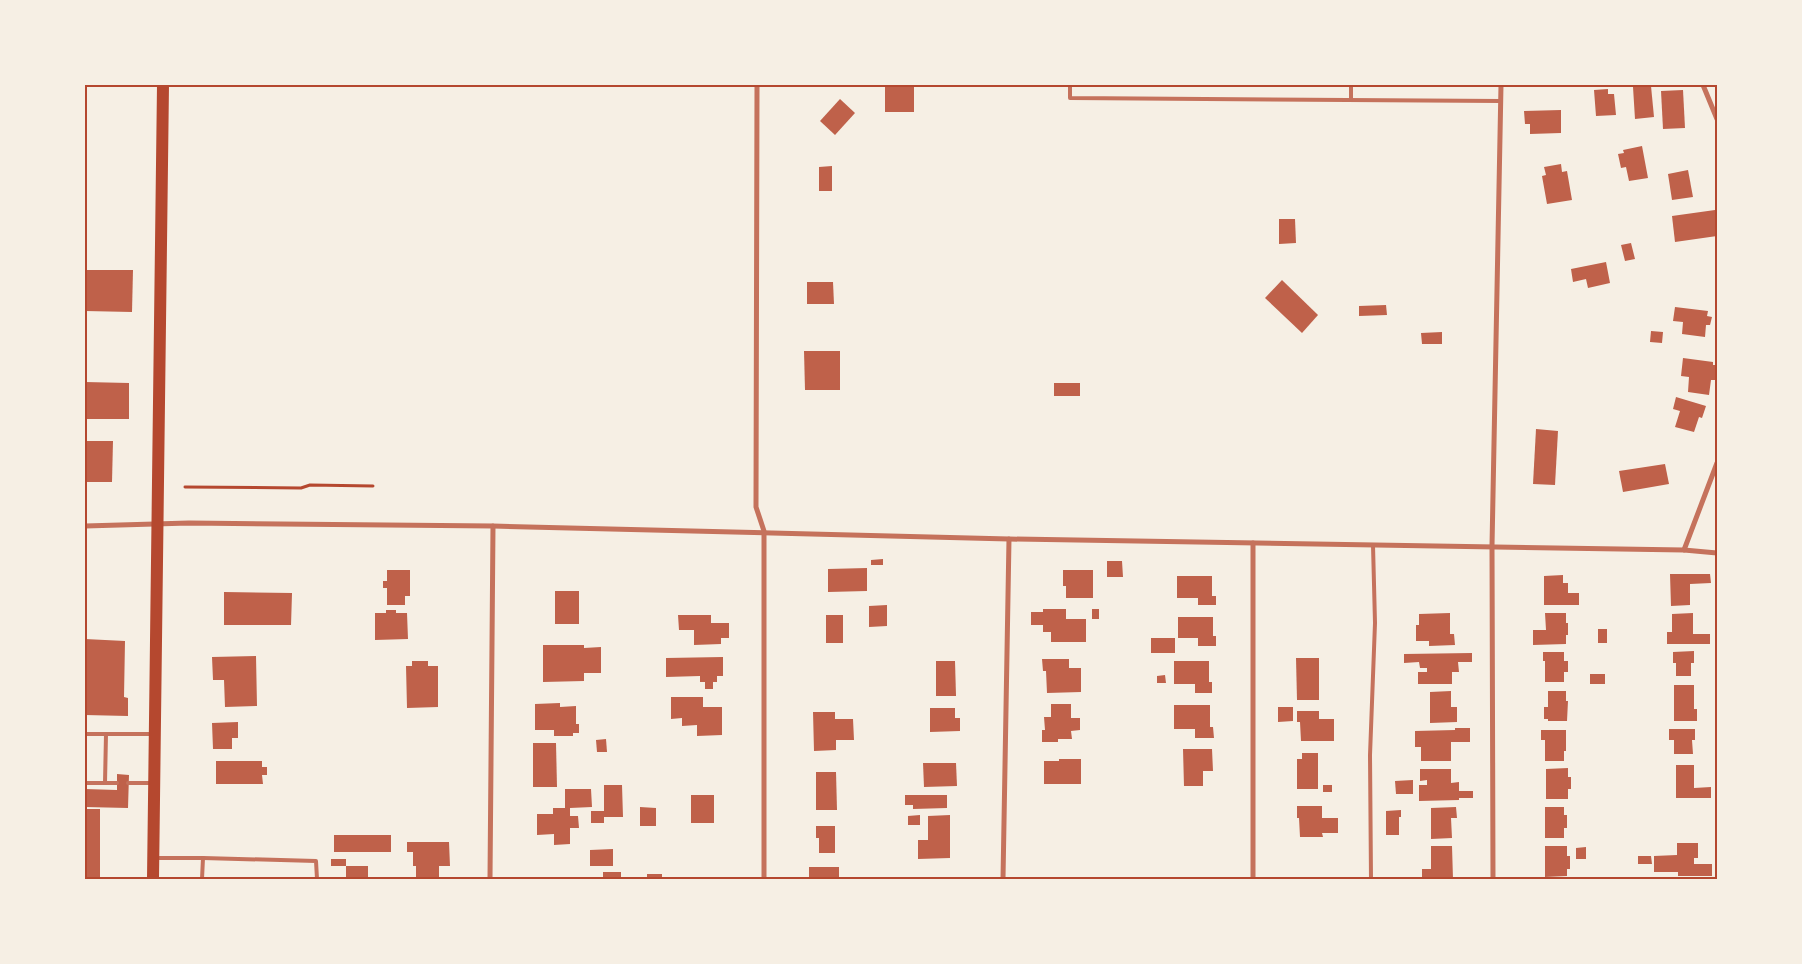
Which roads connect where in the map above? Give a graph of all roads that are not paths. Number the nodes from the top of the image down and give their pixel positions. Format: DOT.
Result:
graph roads {
  1 [pos="162,85"];
  2 [pos="757,85"];
  3 [pos="1070,85"];
  4 [pos="1351,85"];
  5 [pos="1501,85"];
  6 [pos="1704,85"];
  7 [pos="1351,99"];
  8 [pos="1501,101"];
  9 [pos="1717,119"];
  10 [pos="1717,463"];
  11 [pos="158,525"];
  12 [pos="85,526"];
  13 [pos="493,526"];
  14 [pos="764,531"];
  15 [pos="1009,539"];
  16 [pos="1253,543"];
  17 [pos="1373,545"];
  18 [pos="1492,546"];
  19 [pos="1684,550"];
  20 [pos="1717,553"];
  21 [pos="85,734"];
  22 [pos="106,734"];
  23 [pos="156,734"];
  24 [pos="85,783"];
  25 [pos="105,783"];
  26 [pos="117,783"];
  27 [pos="128,783"];
  28 [pos="155,783"];
  29 [pos="154,858"];
  30 [pos="203,858"];
  31 [pos="153,879"];
  32 [pos="202,879"];
  33 [pos="317,879"];
  34 [pos="490,879"];
  35 [pos="764,879"];
  36 [pos="1003,879"];
  37 [pos="1253,879"];
  38 [pos="1371,879"];
  39 [pos="1493,879"];
  1 -- 11 [label="main road"];
  2 -- 14 [label="street"];
  3 -- 7 [label="lane"];
  4 -- 7 [label="lane"];
  5 -- 8 [label="street"];
  6 -- 9 [label="street"];
  7 -- 8 [label="lane"];
  8 -- 18 [label="street"];
  10 -- 19 [label="street"];
  11 -- 12 [label="street"];
  11 -- 13 [label="street"];
  11 -- 23 [label="main road"];
  13 -- 14 [label="street"];
  13 -- 34 [label="street"];
  14 -- 15 [label="street"];
  14 -- 35 [label="street"];
  15 -- 16 [label="street"];
  15 -- 36 [label="street"];
  16 -- 17 [label="street"];
  16 -- 37 [label="street"];
  17 -- 18 [label="street"];
  17 -- 38 [label="lane"];
  18 -- 19 [label="street"];
  18 -- 39 [label="street"];
  19 -- 20 [label="street"];
  21 -- 22 [label="lane"];
  22 -- 23 [label="lane"];
  22 -- 25 [label="lane"];
  23 -- 28 [label="main road"];
  24 -- 25 [label="lane"];
  25 -- 26 [label="lane"];
  27 -- 28 [label="lane"];
  28 -- 29 [label="main road"];
  29 -- 30 [label="lane"];
  29 -- 31 [label="main road"];
  30 -- 32 [label="lane"];
  30 -- 33 [label="lane"];
}
